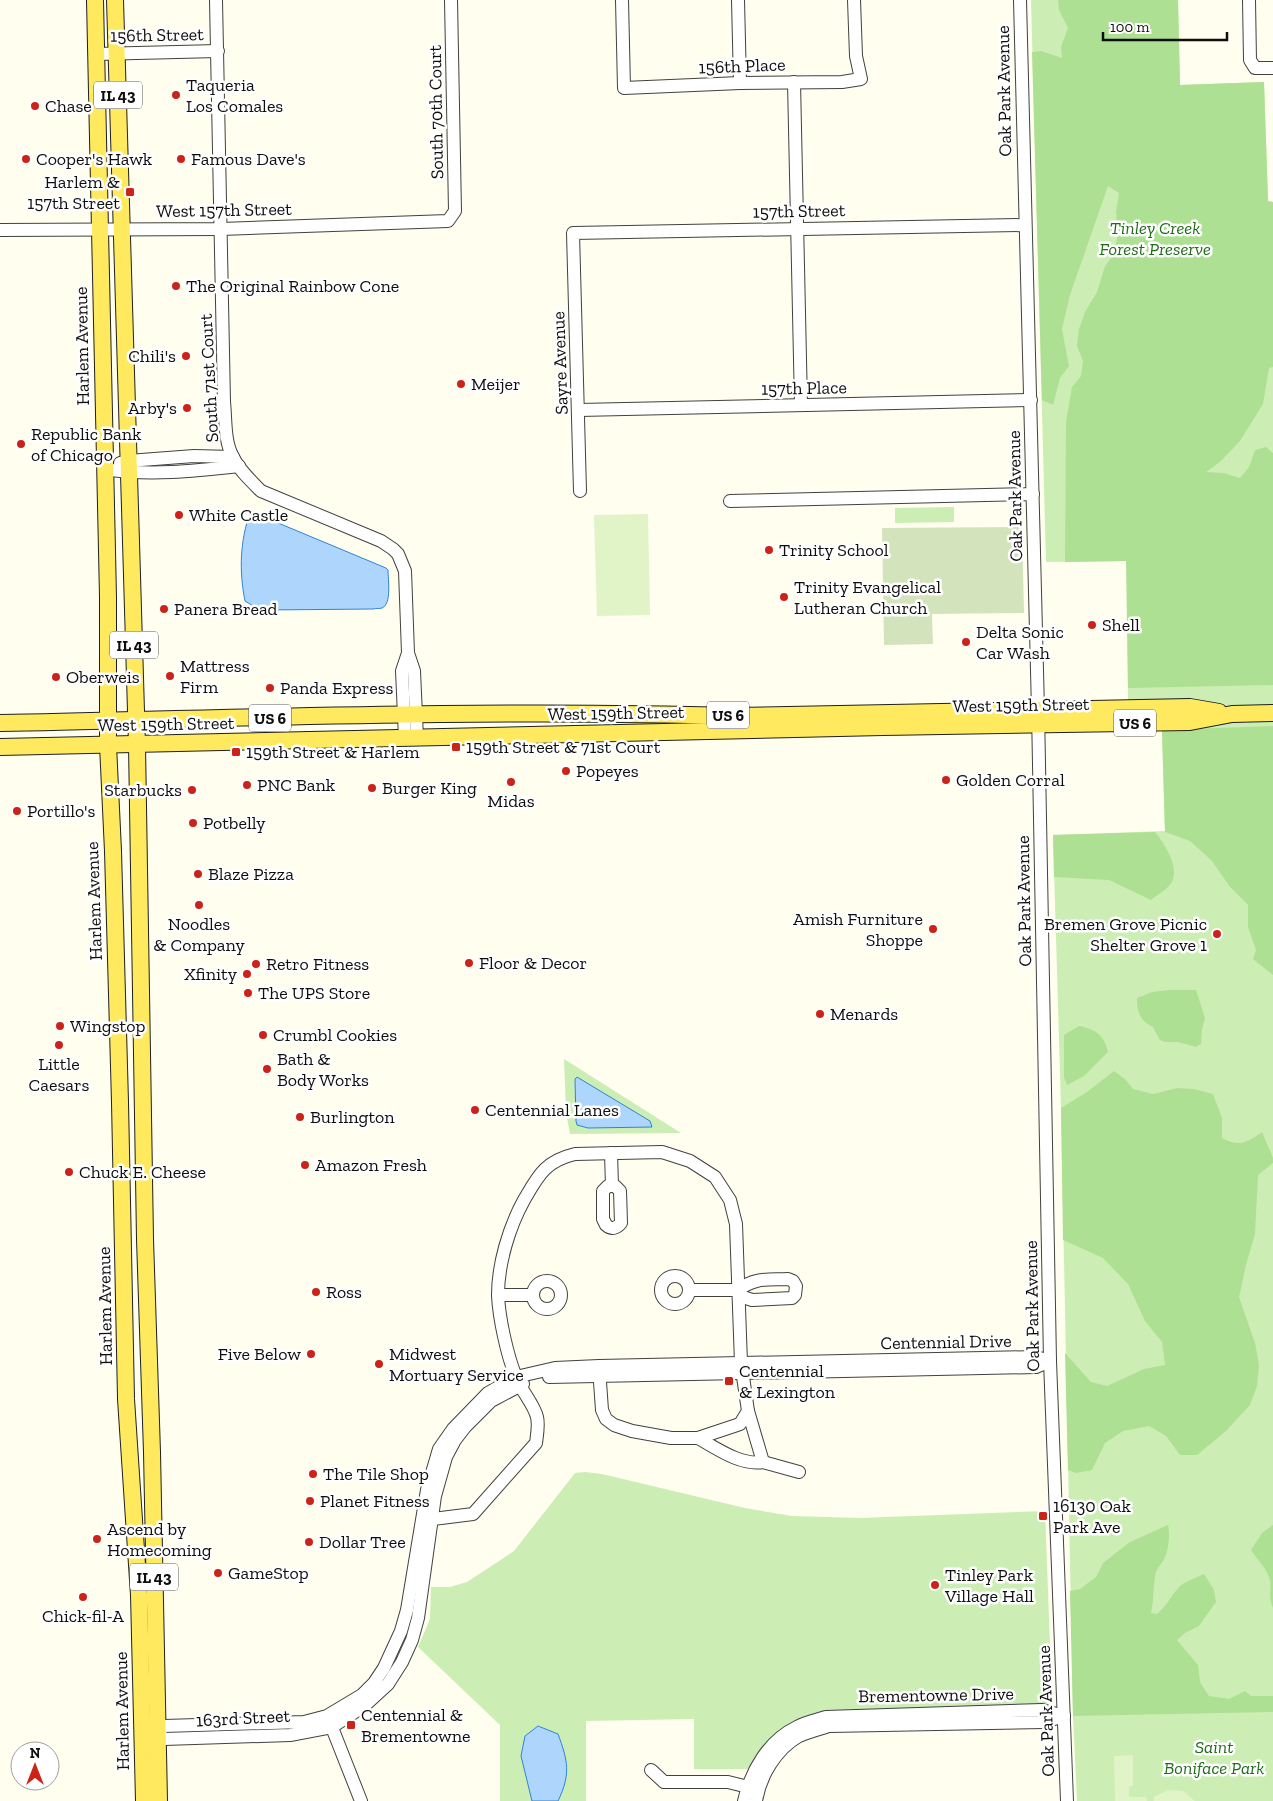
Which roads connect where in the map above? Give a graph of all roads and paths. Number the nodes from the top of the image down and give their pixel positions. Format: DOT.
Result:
graph roads {
  1 [pos="95,0"];
  2 [pos="115,0"];
  3 [pos="216,0"];
  4 [pos="451,0"];
  5 [pos="622,0"];
  6 [pos="738,0"];
  7 [pos="854,0"];
  8 [pos="1020,0"];
  9 [pos="1249,0"];
  10 [pos="218,51"];
  11 [pos="117,53"];
  12 [pos="96,54"];
  13 [pos="1273,68"];
  14 [pos="794,82"];
  15 [pos="740,83"];
  16 [pos="448,221"];
  17 [pos="1025,225"];
  18 [pos="99,229"];
  19 [pos="121,229"];
  20 [pos="221,229"];
  21 [pos="798,229"];
  22 [pos="0,230"];
  23 [pos="574,233"];
  24 [pos="1031,400"];
  25 [pos="802,406"];
  26 [pos="579,410"];
  27 [pos="236,462"];
  28 [pos="128,466"];
  29 [pos="104,469"];
  30 [pos="580,491"];
  31 [pos="1032,494"];
  32 [pos="730,501"];
  33 [pos="1273,713"];
  34 [pos="410,715"];
  35 [pos="1038,717"];
  36 [pos="108,721"];
  37 [pos="136,721"];
  38 [pos="0,723"];
  39 [pos="411,738"];
  40 [pos="108,745"];
  41 [pos="137,745"];
  42 [pos="0,747"];
  43 [pos="610,1153"];
  44 [pos="612,1186"];
  45 [pos="689,1290"];
  46 [pos="738,1290"];
  47 [pos="498,1295"];
  48 [pos="533,1295"];
  49 [pos="1050,1361"];
  50 [pos="742,1368"];
  51 [pos="599,1371"];
  52 [pos="518,1381"];
  53 [pos="748,1411"];
  54 [pos="698,1438"];
  55 [pos="763,1462"];
  56 [pos="799,1472"];
  57 [pos="433,1519"];
  58 [pos="1064,1716"];
  59 [pos="853,1720"];
  60 [pos="330,1721"];
  61 [pos="150,1732"];
  62 [pos="651,1770"];
  63 [pos="748,1786"];
  64 [pos="144,1801"];
  65 [pos="159,1801"];
  66 [pos="361,1801"];
  67 [pos="744,1801"];
  68 [pos="756,1801"];
  69 [pos="1067,1801"];
  1 -- 12 [label="main road, Harlem Avenue / IL 43"];
  2 -- 11 [label="main road, Harlem Avenue / IL 43"];
  3 -- 10 [label="street, South 71st Court"];
  4 -- 16 [label="street, South 70th Court"];
  5 -- 15 [label="street, 156th Place"];
  6 -- 15 [label="street"];
  7 -- 14 [label="street, 156th Place"];
  8 -- 17 [label="street, Oak Park Avenue"];
  9 -- 13 [label="street"];
  10 -- 11 [label="street, 156th Street"];
  10 -- 20 [label="street, South 71st Court"];
  11 -- 12 [label="street, 156th Street"];
  11 -- 19 [label="main road, Harlem Avenue / IL 43"];
  12 -- 18 [label="main road, Harlem Avenue / IL 43"];
  14 -- 15 [label="street, 156th Place"];
  14 -- 21 [label="street"];
  16 -- 20 [label="street, West 157th Street"];
  17 -- 21 [label="street, 157th Street"];
  17 -- 24 [label="street, Oak Park Avenue"];
  18 -- 19 [label="street, West 157th Street"];
  18 -- 22 [label="street, West 157th Street"];
  18 -- 29 [label="main road, Harlem Avenue / IL 43"];
  19 -- 20 [label="street, West 157th Street"];
  19 -- 28 [label="main road, Harlem Avenue / IL 43"];
  20 -- 27 [label="street, South 71st Court"];
  21 -- 23 [label="street, 157th Street"];
  21 -- 25 [label="street"];
  23 -- 26 [label="street, Sayre Avenue"];
  24 -- 25 [label="street, 157th Place"];
  24 -- 31 [label="street, Oak Park Avenue"];
  25 -- 26 [label="street, 157th Place"];
  26 -- 30 [label="street, Sayre Avenue"];
  27 -- 28 [label="street"];
  27 -- 34 [label="street, South 71st Court"];
  28 -- 29 [label="street"];
  28 -- 37 [label="main road, Harlem Avenue / IL 43"];
  29 -- 36 [label="main road, Harlem Avenue / IL 43"];
  31 -- 32 [label="street"];
  31 -- 35 [label="street, Oak Park Avenue"];
  33 -- 35 [label="main road, West 159th Street / US 6"];
  34 -- 35 [label="main road, West 159th Street / US 6"];
  34 -- 37 [label="main road, West 159th Street / US 6"];
  34 -- 39 [label="street, South 71st Court"];
  35 -- 39 [label="main road, West 159th Street / US 6"];
  35 -- 49 [label="street, Oak Park Avenue"];
  36 -- 37 [label="main road, West 159th Street / US 6"];
  36 -- 38 [label="main road, West 159th Street / US 6"];
  36 -- 40 [label="main road, Harlem Avenue / IL 43"];
  37 -- 41 [label="main road, Harlem Avenue / IL 43"];
  39 -- 41 [label="main road, West 159th Street / US 6"];
  40 -- 41 [label="main road, West 159th Street / US 6"];
  40 -- 42 [label="main road, West 159th Street / US 6"];
  40 -- 61 [label="main road, Harlem Avenue / IL 43"];
  41 -- 61 [label="main road, Harlem Avenue / IL 43"];
  43 -- 44 [label="street"];
  43 -- 46 [label="street"];
  43 -- 47 [label="street"];
  45 -- 46 [label="street"];
  46 -- 50 [label="street"];
  47 -- 48 [label="street"];
  47 -- 52 [label="street"];
  49 -- 50 [label="street, Centennial Drive"];
  49 -- 58 [label="street, Oak Park Avenue"];
  50 -- 51 [label="street, Centennial Drive"];
  50 -- 53 [label="street"];
  51 -- 52 [label="street, Centennial Drive"];
  51 -- 54 [label="street"];
  52 -- 57 [label="street, Centennial Drive"];
  52 -- 57 [label="street"];
  52 -- 60 [label="street, Centennial Drive"];
  53 -- 54 [label="street"];
  53 -- 55 [label="street"];
  54 -- 55 [label="street"];
  55 -- 56 [label="street"];
  57 -- 60 [label="street, Centennial Drive"];
  58 -- 59 [label="street, Brementowne Drive"];
  58 -- 69 [label="street, Oak Park Avenue"];
  59 -- 63 [label="street, Brementowne Drive"];
  59 -- 68 [label="street, Brementowne Drive"];
  60 -- 61 [label="street, 163rd Street"];
  60 -- 66 [label="street"];
  61 -- 64 [label="main road, Harlem Avenue / IL 43"];
  61 -- 65 [label="main road, Harlem Avenue / IL 43"];
  62 -- 63 [label="street"];
  63 -- 67 [label="street, Brementowne Drive"];
}
